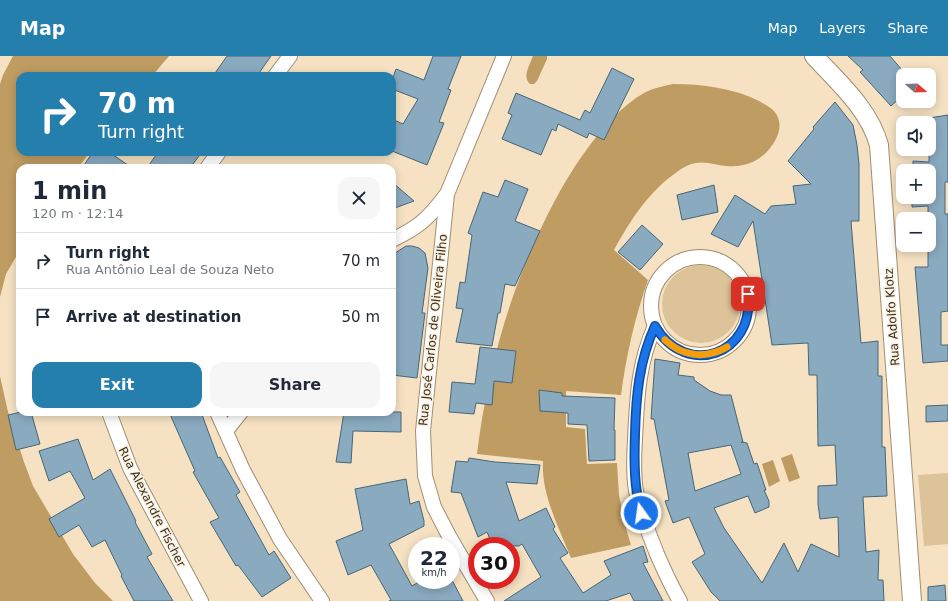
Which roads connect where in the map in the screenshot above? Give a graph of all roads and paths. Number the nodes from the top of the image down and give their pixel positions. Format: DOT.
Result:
graph roads {
  1 [pos="290,56"];
  2 [pos="504,56"];
  3 [pos="814,56"];
  4 [pos="278,72"];
  5 [pos="446,194"];
  6 [pos="396,238"];
  7 [pos="655,326"];
  8 [pos="110,416"];
  9 [pos="219,416"];
  10 [pos="238,416"];
  11 [pos="226,431"];
  12 [pos="201,601"];
  13 [pos="322,601"];
  14 [pos="487,601"];
  15 [pos="680,601"];
  16 [pos="912,601"];
  1 -- 4 [label="street"];
  2 -- 5 [label="street, Rua José Carlos de Oliveira Filho"];
  3 -- 16 [label="street, Rua Adolfo Klotz"];
  5 -- 6 [label="street"];
  5 -- 14 [label="street, Rua José Carlos de Oliveira Filho"];
  7 -- 7 [label="street"];
  7 -- 15 [label="street"];
  8 -- 12 [label="street, Rua Alexandre Fischer"];
  9 -- 11 [label="street"];
  10 -- 11 [label="street"];
  11 -- 13 [label="street"];
}
